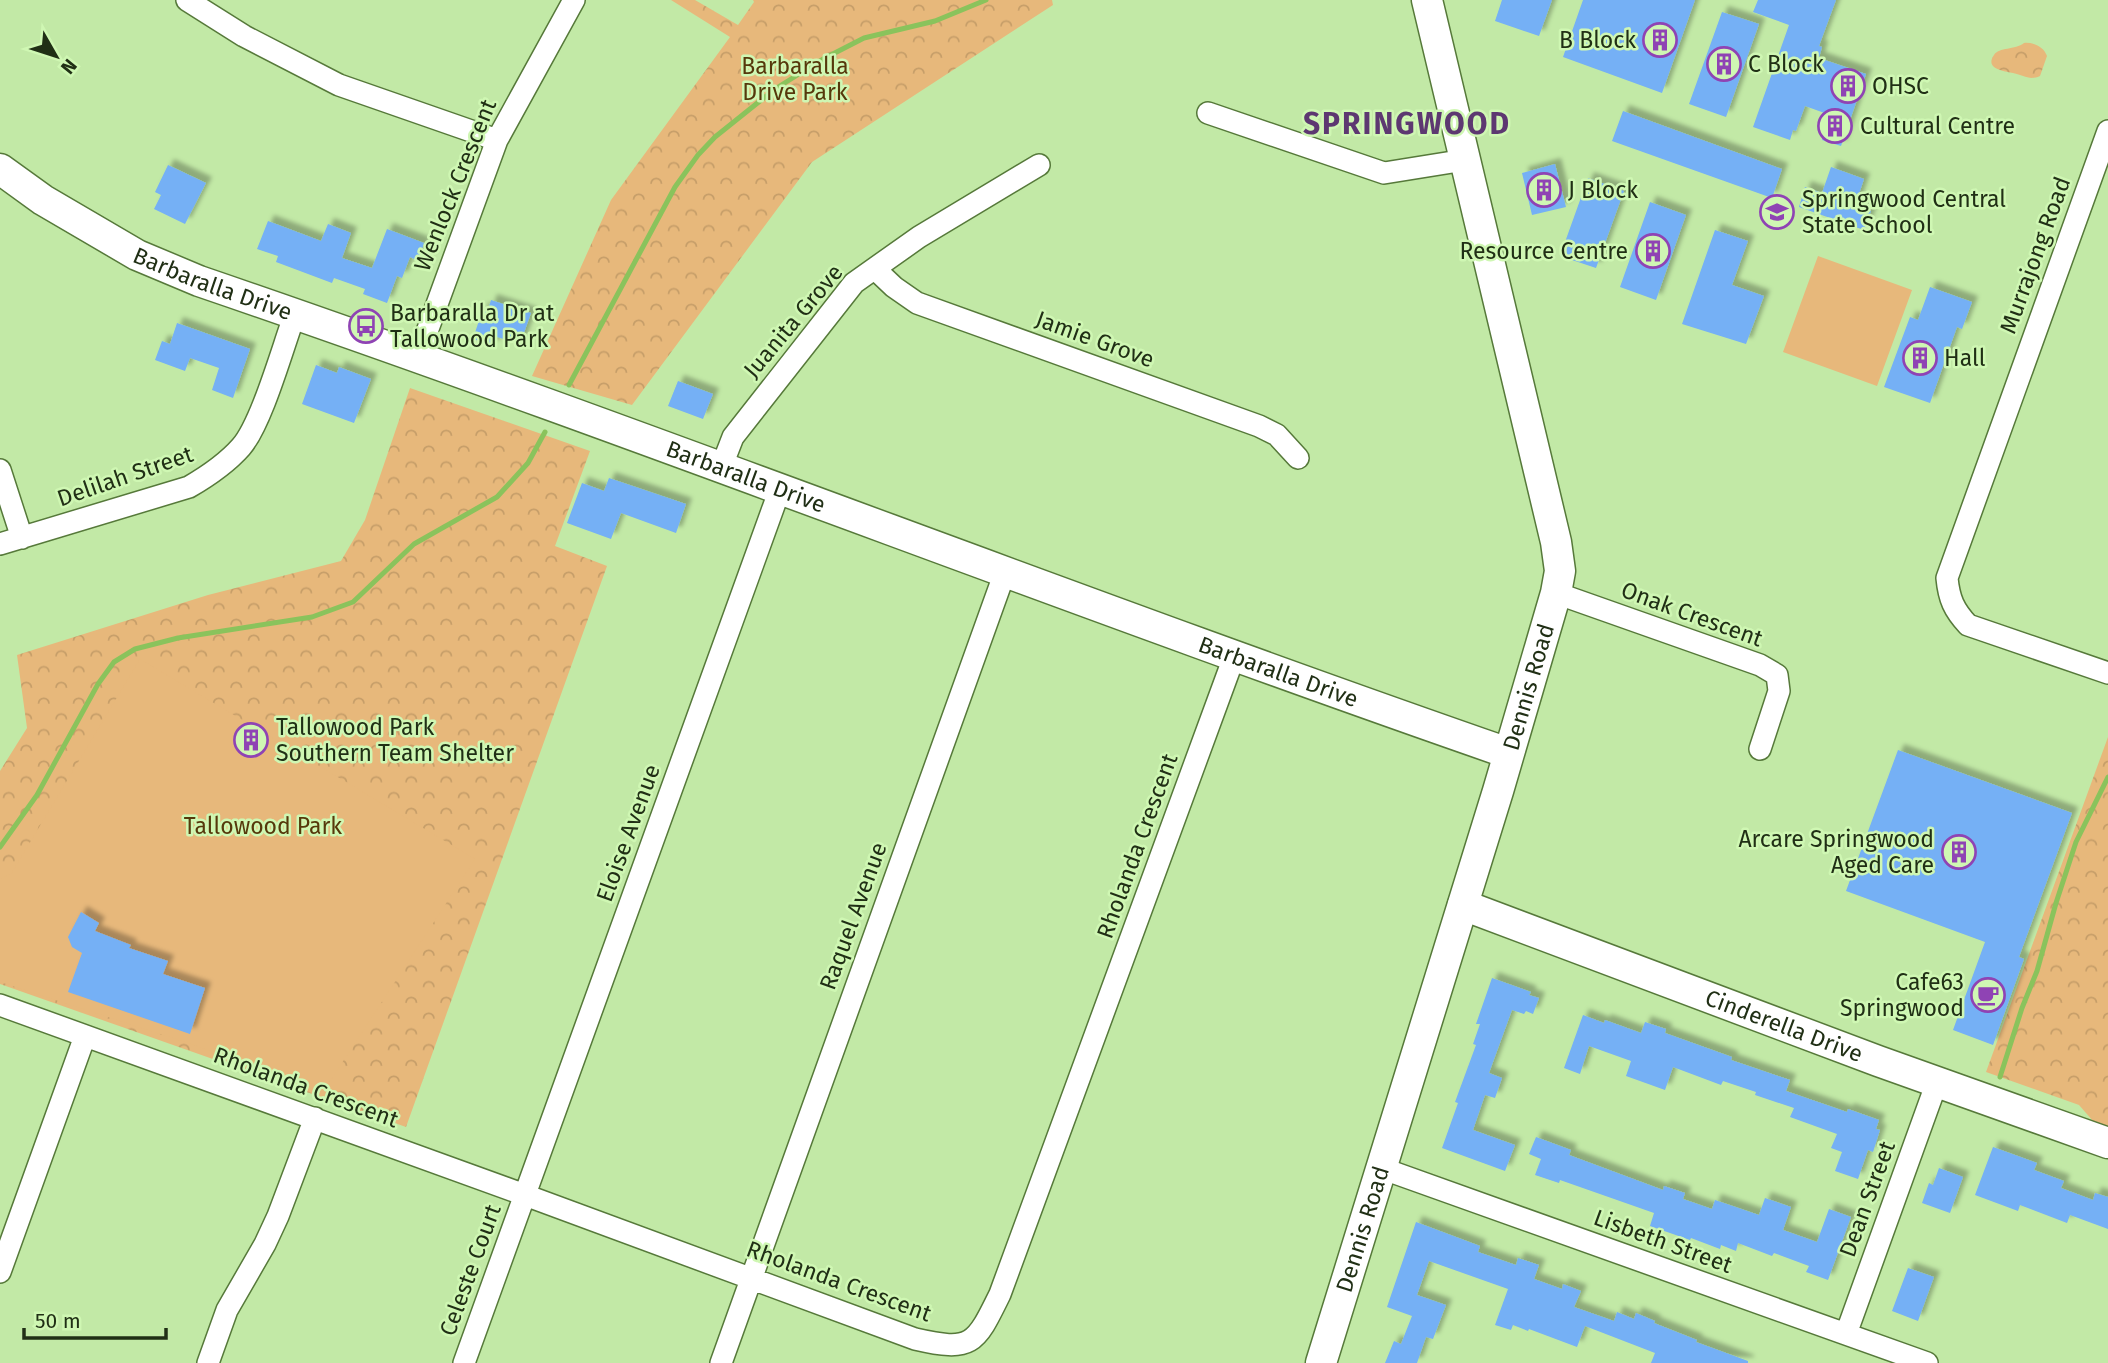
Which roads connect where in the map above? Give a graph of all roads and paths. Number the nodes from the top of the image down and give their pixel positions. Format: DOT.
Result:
graph roads {
  1 [pos="187,0"];
  2 [pos="574,0"];
  3 [pos="1427,0"];
  4 [pos="1209,113"];
  5 [pos="2108,131"];
  6 [pos="497,140"];
  7 [pos="1465,160"];
  8 [pos="1039,165"];
  9 [pos="0,169"];
  10 [pos="875,269"];
  11 [pos="295,314"];
  12 [pos="417,359"];
  13 [pos="1298,458"];
  14 [pos="721,468"];
  15 [pos="0,470"];
  16 [pos="780,489"];
  17 [pos="22,538"];
  18 [pos="0,544"];
  19 [pos="1005,572"];
  20 [pos="1556,593"];
  21 [pos="1234,657"];
  22 [pos="2108,673"];
  23 [pos="1759,749"];
  24 [pos="1508,753"];
  25 [pos="1463,905"];
  26 [pos="0,1005"];
  27 [pos="86,1036"];
  28 [pos="1937,1082"];
  29 [pos="315,1118"];
  30 [pos="2108,1143"];
  31 [pos="1381,1168"];
  32 [pos="525,1195"];
  33 [pos="6,1237"];
  34 [pos="0,1272"];
  35 [pos="751,1278"];
  36 [pos="1846,1334"];
  37 [pos="208,1363"];
  38 [pos="464,1363"];
  39 [pos="721,1363"];
  40 [pos="1321,1363"];
  41 [pos="1927,1363"];
  1 -- 6 [label="street"];
  2 -- 6 [label="street, Wenlock Crescent"];
  3 -- 7 [label="street, Dennis Road"];
  4 -- 7 [label="street"];
  5 -- 22 [label="street, Murrajong Road"];
  6 -- 12 [label="street, Wenlock Crescent"];
  7 -- 20 [label="street, Dennis Road"];
  8 -- 10 [label="street, Juanita Grove"];
  9 -- 11 [label="street, Barbaralla Drive"];
  10 -- 13 [label="street, Jamie Grove"];
  10 -- 14 [label="street, Juanita Grove"];
  11 -- 12 [label="street, Barbaralla Drive"];
  11 -- 17 [label="street, Delilah Street"];
  12 -- 14 [label="street, Barbaralla Drive"];
  14 -- 16 [label="street, Barbaralla Drive"];
  15 -- 17 [label="street"];
  16 -- 19 [label="street, Barbaralla Drive"];
  16 -- 32 [label="street, Eloise Avenue"];
  17 -- 18 [label="street, Delilah Street"];
  19 -- 21 [label="street, Barbaralla Drive"];
  19 -- 35 [label="street, Raquel Avenue"];
  20 -- 23 [label="street, Onak Crescent"];
  20 -- 24 [label="street, Dennis Road"];
  21 -- 24 [label="street, Barbaralla Drive"];
  21 -- 35 [label="street, Rholanda Crescent"];
  24 -- 25 [label="street, Dennis Road"];
  25 -- 28 [label="street, Cinderella Drive"];
  25 -- 31 [label="street, Dennis Road"];
  26 -- 27 [label="street, Rholanda Crescent"];
  27 -- 29 [label="street, Rholanda Crescent"];
  27 -- 33 [label="street"];
  28 -- 30 [label="street, Cinderella Drive"];
  28 -- 36 [label="street, Dean Street"];
  29 -- 32 [label="street, Rholanda Crescent"];
  29 -- 37 [label="street"];
  31 -- 36 [label="street, Lisbeth Street"];
  31 -- 40 [label="street, Dennis Road"];
  32 -- 35 [label="street, Rholanda Crescent"];
  32 -- 38 [label="street, Celeste Court"];
  33 -- 34 [label="street"];
  35 -- 39 [label="street, Raquel Avenue"];
  36 -- 41 [label="street, Lisbeth Street"];
}
